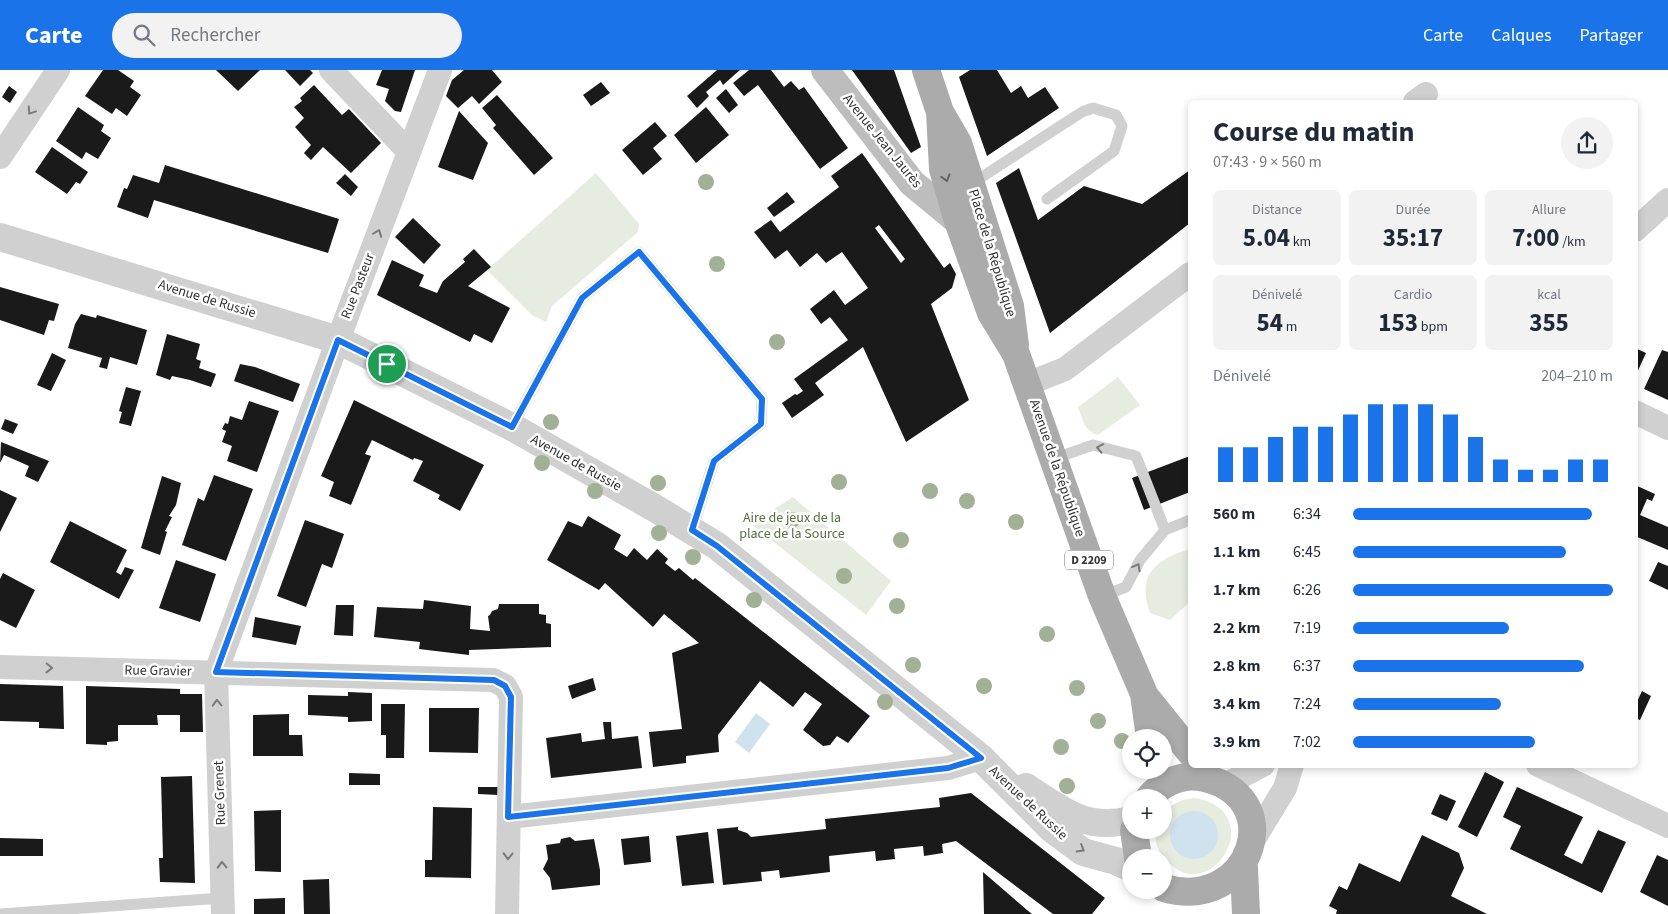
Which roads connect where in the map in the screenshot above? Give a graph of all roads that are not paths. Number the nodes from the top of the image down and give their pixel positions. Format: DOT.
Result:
graph roads {
  1 [pos="58,70"];
  2 [pos="331,70"];
  3 [pos="440,70"];
  4 [pos="826,70"];
  5 [pos="926,70"];
  6 [pos="940,112"];
  7 [pos="409,152"];
  8 [pos="0,157"];
  9 [pos="971,184"];
  10 [pos="1047,199"];
  11 [pos="1668,200"];
  12 [pos="958,221"];
  13 [pos="1638,227"];
  14 [pos="0,237"];
  15 [pos="1188,276"];
  16 [pos="1010,306"];
  17 [pos="338,340"];
  18 [pos="1016,354"];
  19 [pos="1027,384"];
  20 [pos="1638,413"];
  21 [pos="512,427"];
  22 [pos="1668,428"];
  23 [pos="1053,459"];
  24 [pos="1188,521"];
  25 [pos="692,530"];
  26 [pos="1165,530"];
  27 [pos="1102,596"];
  28 [pos="0,667"];
  29 [pos="216,672"];
  30 [pos="1144,694"];
  31 [pos="1149,729"];
  32 [pos="1188,749"];
  33 [pos="981,758"];
  34 [pos="1249,768"];
  35 [pos="1291,768"];
  36 [pos="1544,768"];
  37 [pos="1212,776"];
  38 [pos="1151,787"];
  39 [pos="508,817"];
  40 [pos="1122,822"];
  41 [pos="1668,826"];
  42 [pos="1254,839"];
  43 [pos="1122,864"];
  44 [pos="1244,868"];
  45 [pos="1172,891"];
  46 [pos="1172,893"];
  47 [pos="223,906"];
  48 [pos="0,914"];
  49 [pos="506,914"];
  50 [pos="1198,914"];
  51 [pos="1246,914"];
  1 -- 8 [label="street, one-way"];
  2 -- 7 [label="street"];
  3 -- 7 [label="street, Rue Pasteur"];
  4 -- 12 [label="main road, Avenue Jean Jaurès"];
  5 -- 6 [label="main road, D 2209"];
  6 -- 9 [label="main road, Place de la République / D 2209"];
  6 -- 12 [label="main road, Place de la République / D 2209, one-way"];
  17 -- 7 [label="street, Rue Pasteur, one-way"];
  9 -- 10 [label="lane"];
  9 -- 16 [label="main road, Place de la République / D 2209"];
  11 -- 13 [label="street"];
  12 -- 16 [label="main road, Avenue Jean Jaurès"];
  12 -- 18 [label="main road, Place de la République / D 2209"];
  14 -- 17 [label="street, Avenue de Russie"];
  15 -- 19 [label="street"];
  16 -- 18 [label="main road, Place de la République / D 2209"];
  17 -- 21 [label="street, Avenue de Russie"];
  17 -- 29 [label="street, Rue Pasteur"];
  18 -- 19 [label="main road, Avenue de la République / D 2209"];
  19 -- 23 [label="main road, Avenue de la République / D 2209"];
  20 -- 22 [label="street"];
  21 -- 25 [label="street, Avenue de Russie"];
  21 -- 25 [label="lane"];
  26 -- 23 [label="lane, one-way"];
  23 -- 27 [label="main road, Avenue de la République / D 2209"];
  24 -- 26 [label="lane"];
  25 -- 33 [label="street, Avenue de Russie"];
  27 -- 26 [label="lane, one-way"];
  27 -- 30 [label="main road, Avenue de la République / D 2209"];
  28 -- 29 [label="street, Rue Gravier, one-way"];
  29 -- 39 [label="street, Rue Gravier"];
  47 -- 29 [label="street, Rue Grenet, one-way"];
  30 -- 31 [label="main road, Avenue de la République / D 2209"];
  30 -- 32 [label="main road, Avenue de la République / D 2209"];
  33 -- 39 [label="street"];
  33 -- 40 [label="street, Avenue de Russie"];
  33 -- 43 [label="street, Avenue de Russie, one-way"];
  34 -- 37 [label="street"];
  35 -- 42 [label="street"];
  36 -- 41 [label="street"];
  37 -- 38 [label="main road"];
  37 -- 42 [label="main road"];
  39 -- 49 [label="street, Rue Gravier, one-way"];
  42 -- 44 [label="main road"];
  44 -- 45 [label="main road"];
  44 -- 51 [label="main road"];
  46 -- 50 [label="main road"];
  47 -- 48 [label="lane"];
}
